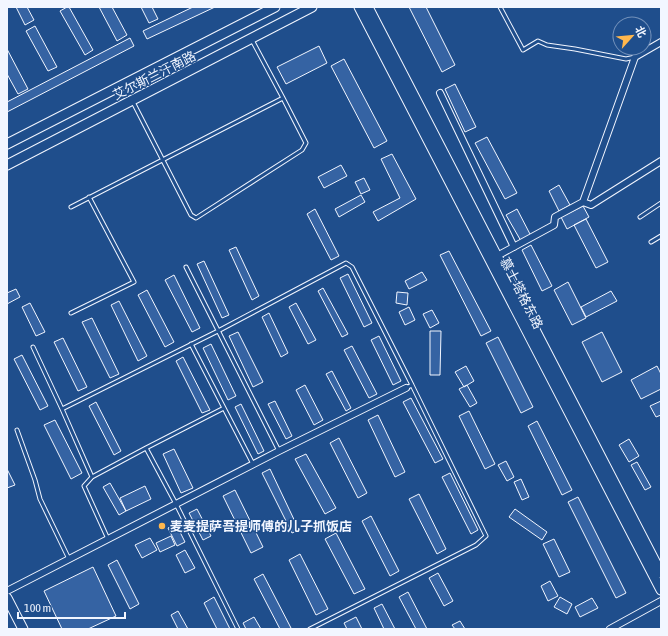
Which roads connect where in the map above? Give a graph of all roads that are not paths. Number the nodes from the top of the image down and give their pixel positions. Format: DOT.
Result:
graph roads {
  1 [pos="275,7"];
  2 [pos="312,7"];
  3 [pos="359,7"];
  4 [pos="368,7"];
  5 [pos="500,7"];
  6 [pos="251,39"];
  7 [pos="661,42"];
  8 [pos="635,58"];
  9 [pos="440,93"];
  10 [pos="283,98"];
  11 [pos="132,101"];
  12 [pos="7,144"];
  13 [pos="162,160"];
  14 [pos="661,162"];
  15 [pos="7,165"];
  16 [pos="89,197"];
  17 [pos="583,202"];
  18 [pos="661,203"];
  19 [pos="71,207"];
  20 [pos="640,217"];
  21 [pos="661,236"];
  22 [pos="651,242"];
  23 [pos="514,247"];
  24 [pos="497,256"];
  25 [pos="186,267"];
  26 [pos="71,313"];
  27 [pos="218,330"];
  28 [pos="191,344"];
  29 [pos="33,347"];
  30 [pos="409,386"];
  31 [pos="62,408"];
  32 [pos="224,408"];
  33 [pos="17,430"];
  34 [pos="146,448"];
  35 [pos="279,451"];
  36 [pos="253,464"];
  37 [pos="92,477"];
  38 [pos="176,504"];
  39 [pos="108,539"];
  40 [pos="69,559"];
  41 [pos="661,573"];
  42 [pos="661,590"];
  43 [pos="7,591"];
  44 [pos="7,598"];
  45 [pos="661,601"];
  46 [pos="7,611"];
  47 [pos="16,629"];
  48 [pos="23,629"];
  49 [pos="238,629"];
  50 [pos="310,629"];
  51 [pos="610,629"];
  1 -- 12 [label="main road, 艾尔斯兰汗南路"];
  2 -- 6 [label="main road, 艾尔斯兰汗南路"];
  3 -- 42 [label="main road, 慕士塔格东路"];
  4 -- 24 [label="main road, 慕士塔格东路"];
  5 -- 8 [label="lane"];
  6 -- 10 [label="lane"];
  6 -- 11 [label="main road, 艾尔斯兰汗南路"];
  7 -- 8 [label="street"];
  8 -- 17 [label="street"];
  9 -- 23 [label="street"];
  10 -- 13 [label="lane"];
  10 -- 13 [label="lane"];
  11 -- 13 [label="lane"];
  11 -- 15 [label="main road, 艾尔斯兰汗南路"];
  13 -- 16 [label="lane"];
  14 -- 17 [label="street"];
  16 -- 19 [label="lane"];
  16 -- 26 [label="lane"];
  17 -- 23 [label="street"];
  18 -- 20 [label="lane"];
  21 -- 22 [label="lane"];
  23 -- 24 [label="street"];
  24 -- 41 [label="main road, 慕士塔格东路"];
  25 -- 27 [label="lane"];
  27 -- 28 [label="lane"];
  27 -- 30 [label="lane"];
  27 -- 35 [label="lane"];
  28 -- 31 [label="lane"];
  28 -- 32 [label="lane"];
  29 -- 31 [label="lane"];
  30 -- 35 [label="street"];
  30 -- 50 [label="lane"];
  31 -- 37 [label="lane"];
  32 -- 34 [label="lane"];
  32 -- 36 [label="lane"];
  33 -- 40 [label="lane"];
  34 -- 37 [label="lane"];
  34 -- 38 [label="lane"];
  35 -- 36 [label="street"];
  36 -- 38 [label="street"];
  37 -- 39 [label="lane"];
  38 -- 39 [label="street"];
  38 -- 49 [label="lane"];
  39 -- 40 [label="street"];
  40 -- 43 [label="street"];
  44 -- 48 [label="main road"];
  45 -- 51 [label="street"];
  46 -- 47 [label="main road"];
}
